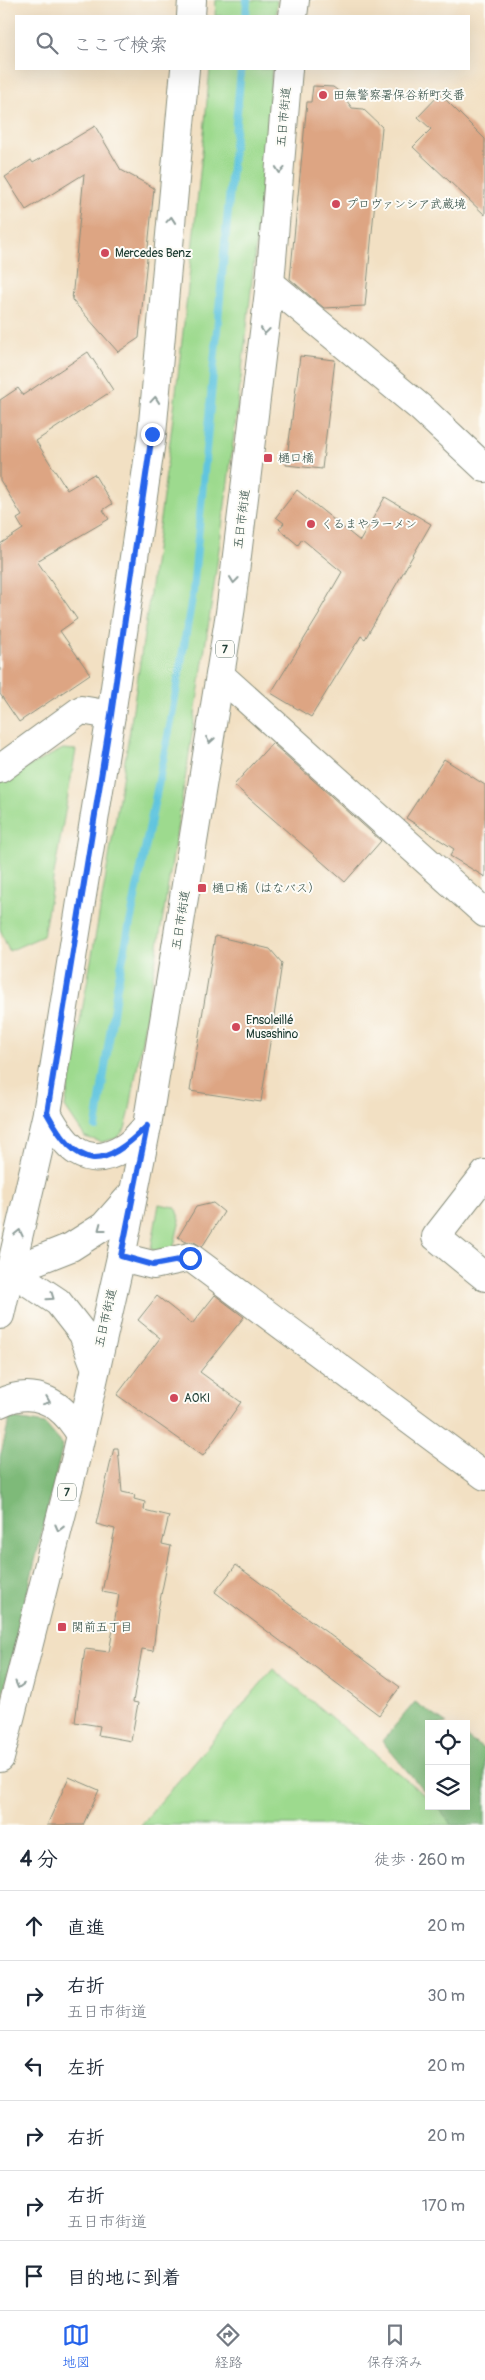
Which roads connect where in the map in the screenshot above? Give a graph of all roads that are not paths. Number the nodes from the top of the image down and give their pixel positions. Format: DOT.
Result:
graph roads {
  1 [pos="192,0"];
  2 [pos="295,0"];
  3 [pos="191,15"];
  4 [pos="293,15"];
  5 [pos="185,70"];
  6 [pos="288,70"];
  7 [pos="270,283"];
  8 [pos="485,468"];
  9 [pos="221,676"];
  10 [pos="111,715"];
  11 [pos="0,769"];
  12 [pos="485,913"];
  13 [pos="47,1113"];
  14 [pos="147,1126"];
  15 [pos="485,1174"];
  16 [pos="134,1192"];
  17 [pos="121,1256"];
  18 [pos="5,1273"];
  19 [pos="485,1277"];
  20 [pos="0,1315"];
  21 [pos="95,1366"];
  22 [pos="0,1403"];
  23 [pos="81,1435"];
  24 [pos="485,1476"];
  25 [pos="0,1758"];
  1 -- 3 [label="main road"];
  2 -- 4 [label="main road"];
  10 -- 5 [label="main road, one-way"];
  6 -- 7 [label="main road, 五日市街道 / 7, one-way"];
  7 -- 8 [label="main road"];
  7 -- 9 [label="main road, 五日市街道 / 7, one-way"];
  9 -- 12 [label="main road"];
  9 -- 14 [label="main road, 五日市街道 / 7, one-way"];
  10 -- 11 [label="main road"];
  10 -- 13 [label="main road"];
  13 -- 14 [label="main road"];
  18 -- 13 [label="main road, one-way"];
  14 -- 16 [label="main road, 五日市街道 / 7"];
  15 -- 19 [label="main road"];
  16 -- 17 [label="main road, 五日市街道 / 7"];
  16 -- 18 [label="main road, one-way"];
  17 -- 21 [label="main road, 五日市街道 / 7"];
  17 -- 24 [label="main road"];
  18 -- 20 [label="main road"];
  18 -- 21 [label="main road, one-way"];
  21 -- 23 [label="main road, 五日市街道 / 7"];
  22 -- 23 [label="main road, one-way"];
  23 -- 25 [label="main road, 五日市街道 / 7, one-way"];
}
